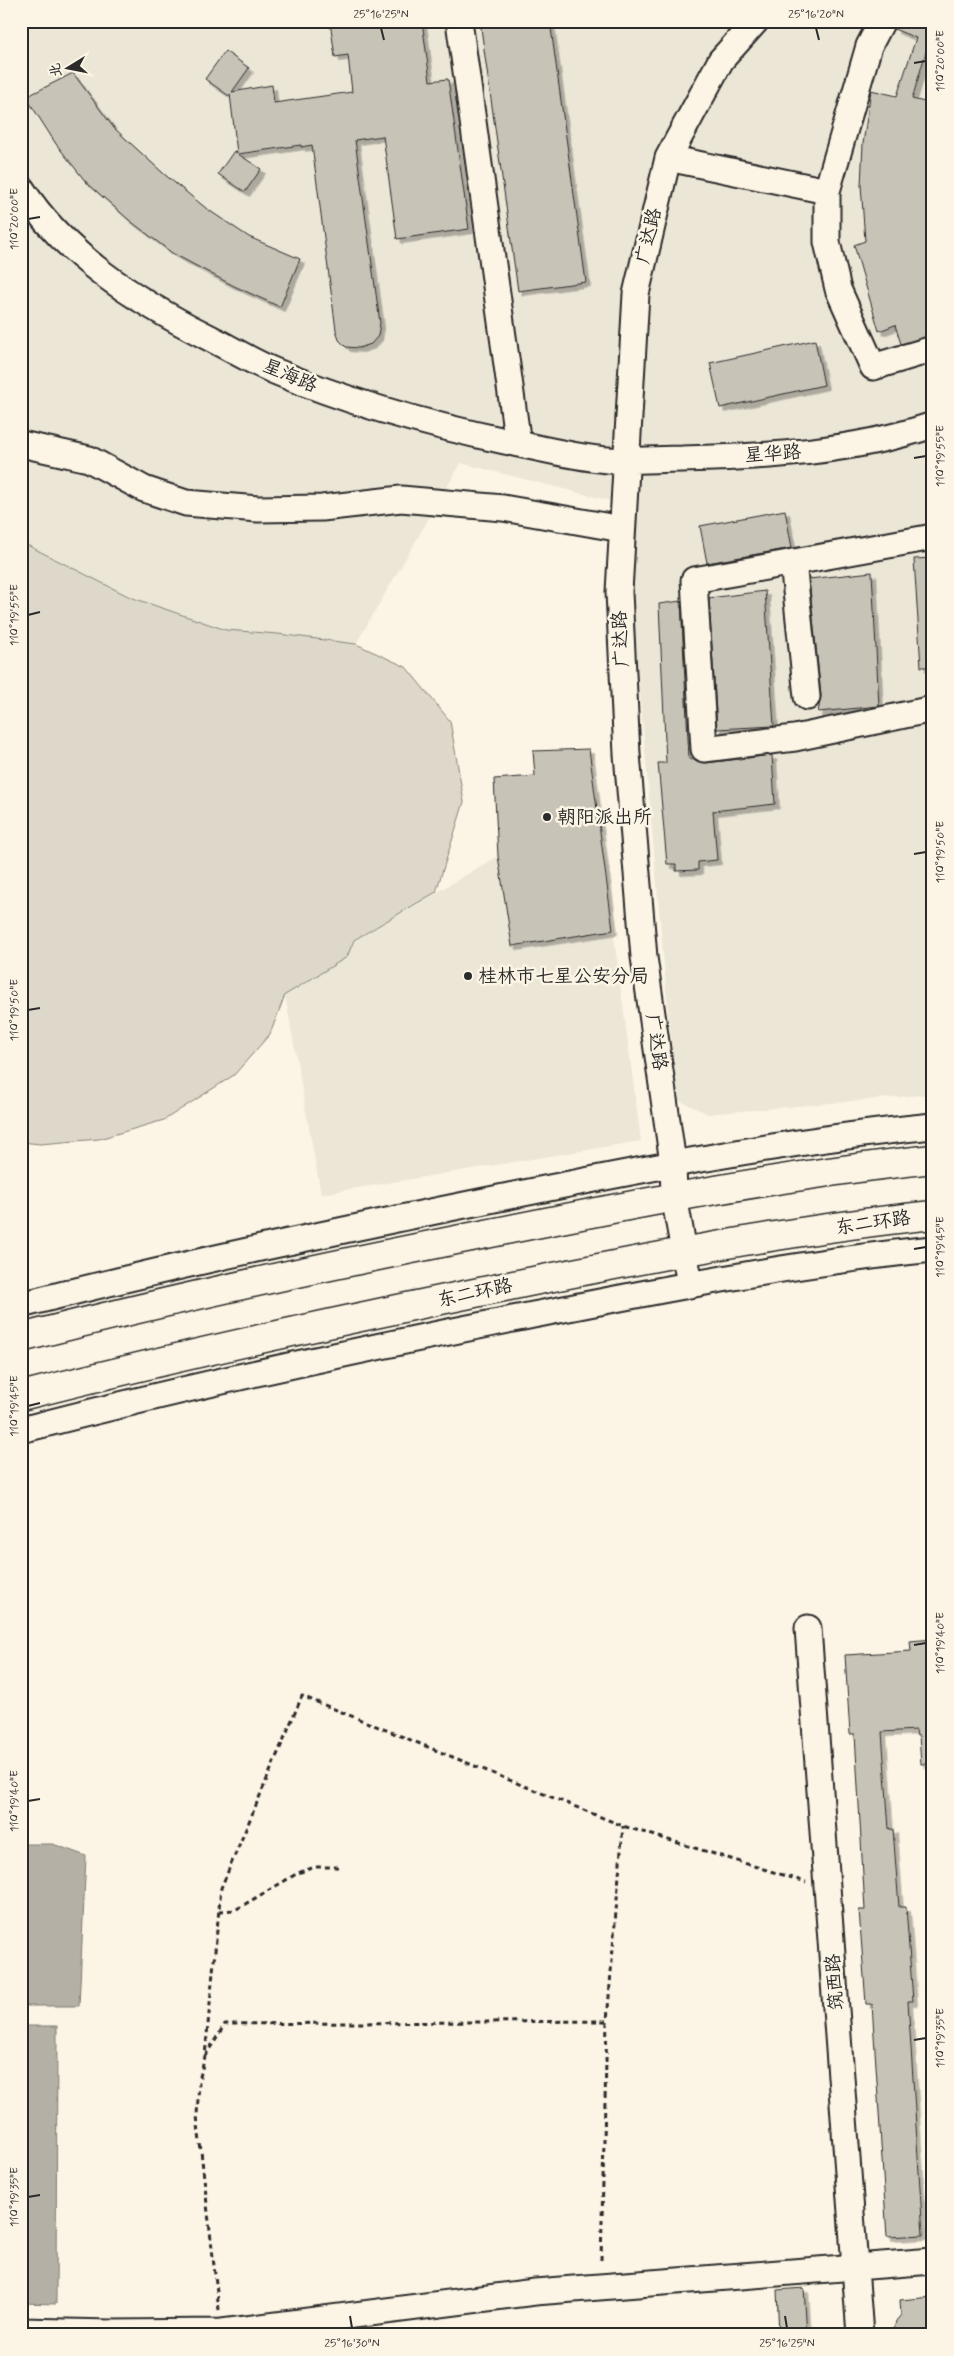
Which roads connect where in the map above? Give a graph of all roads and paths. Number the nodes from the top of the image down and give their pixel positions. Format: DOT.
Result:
graph roads {
  1 [pos="459,21"];
  2 [pos="756,21"];
  3 [pos="882,21"];
  4 [pos="668,158"];
  5 [pos="21,188"];
  6 [pos="827,191"];
  7 [pos="29,219"];
  8 [pos="933,349"];
  9 [pos="933,425"];
  10 [pos="21,444"];
  11 [pos="518,444"];
  12 [pos="617,460"];
  13 [pos="622,529"];
  14 [pos="933,537"];
  15 [pos="793,562"];
  16 [pos="807,697"];
  17 [pos="933,709"];
  18 [pos="933,1126"];
  19 [pos="933,1159"];
  20 [pos="673,1163"];
  21 [pos="674,1196"];
  22 [pos="933,1215"];
  23 [pos="933,1249"];
  24 [pos="684,1251"];
  25 [pos="690,1284"];
  26 [pos="21,1305"];
  27 [pos="21,1338"];
  28 [pos="21,1396"];
  29 [pos="21,1430"];
  30 [pos="808,1628"];
  31 [pos="623,1826"];
  32 [pos="338,1867"];
  33 [pos="809,1883"];
  34 [pos="219,1911"];
  35 [pos="607,2021"];
  36 [pos="205,2056"];
  37 [pos="601,2260"];
  38 [pos="933,2261"];
  39 [pos="856,2266"];
  40 [pos="21,2331"];
  41 [pos="222,2332"];
  42 [pos="860,2335"];
  1 -- 11 [label="street"];
  2 -- 4 [label="street, 广达路"];
  3 -- 6 [label="street"];
  4 -- 6 [label="street"];
  4 -- 12 [label="street, 广达路"];
  5 -- 7 [label="street, 星海路"];
  6 -- 8 [label="street"];
  7 -- 11 [label="street, 星海路"];
  9 -- 12 [label="street, 星华路"];
  10 -- 13 [label="street"];
  11 -- 12 [label="street, 星海路"];
  12 -- 13 [label="street, 广达路"];
  13 -- 20 [label="street, 广达路"];
  14 -- 15 [label="street"];
  15 -- 16 [label="street"];
  15 -- 17 [label="street"];
  18 -- 20 [label="street"];
  19 -- 21 [label="main road"];
  20 -- 21 [label="street, 广达路"];
  20 -- 26 [label="street"];
  21 -- 24 [label="street, 广达路"];
  21 -- 27 [label="main road"];
  22 -- 24 [label="main road, 东二环路"];
  23 -- 25 [label="street"];
  24 -- 25 [label="street, 广达路"];
  24 -- 28 [label="main road, 东二环路"];
  25 -- 29 [label="street"];
  30 -- 39 [label="street, 筑西路"];
  31 -- 33 [label="path"];
  31 -- 34 [label="path"];
  31 -- 35 [label="path"];
  32 -- 34 [label="path"];
  34 -- 36 [label="path"];
  35 -- 36 [label="path"];
  35 -- 37 [label="path"];
  36 -- 41 [label="path"];
  38 -- 39 [label="street"];
  39 -- 41 [label="street"];
  39 -- 42 [label="street, 筑西路"];
  40 -- 41 [label="street"];
}
